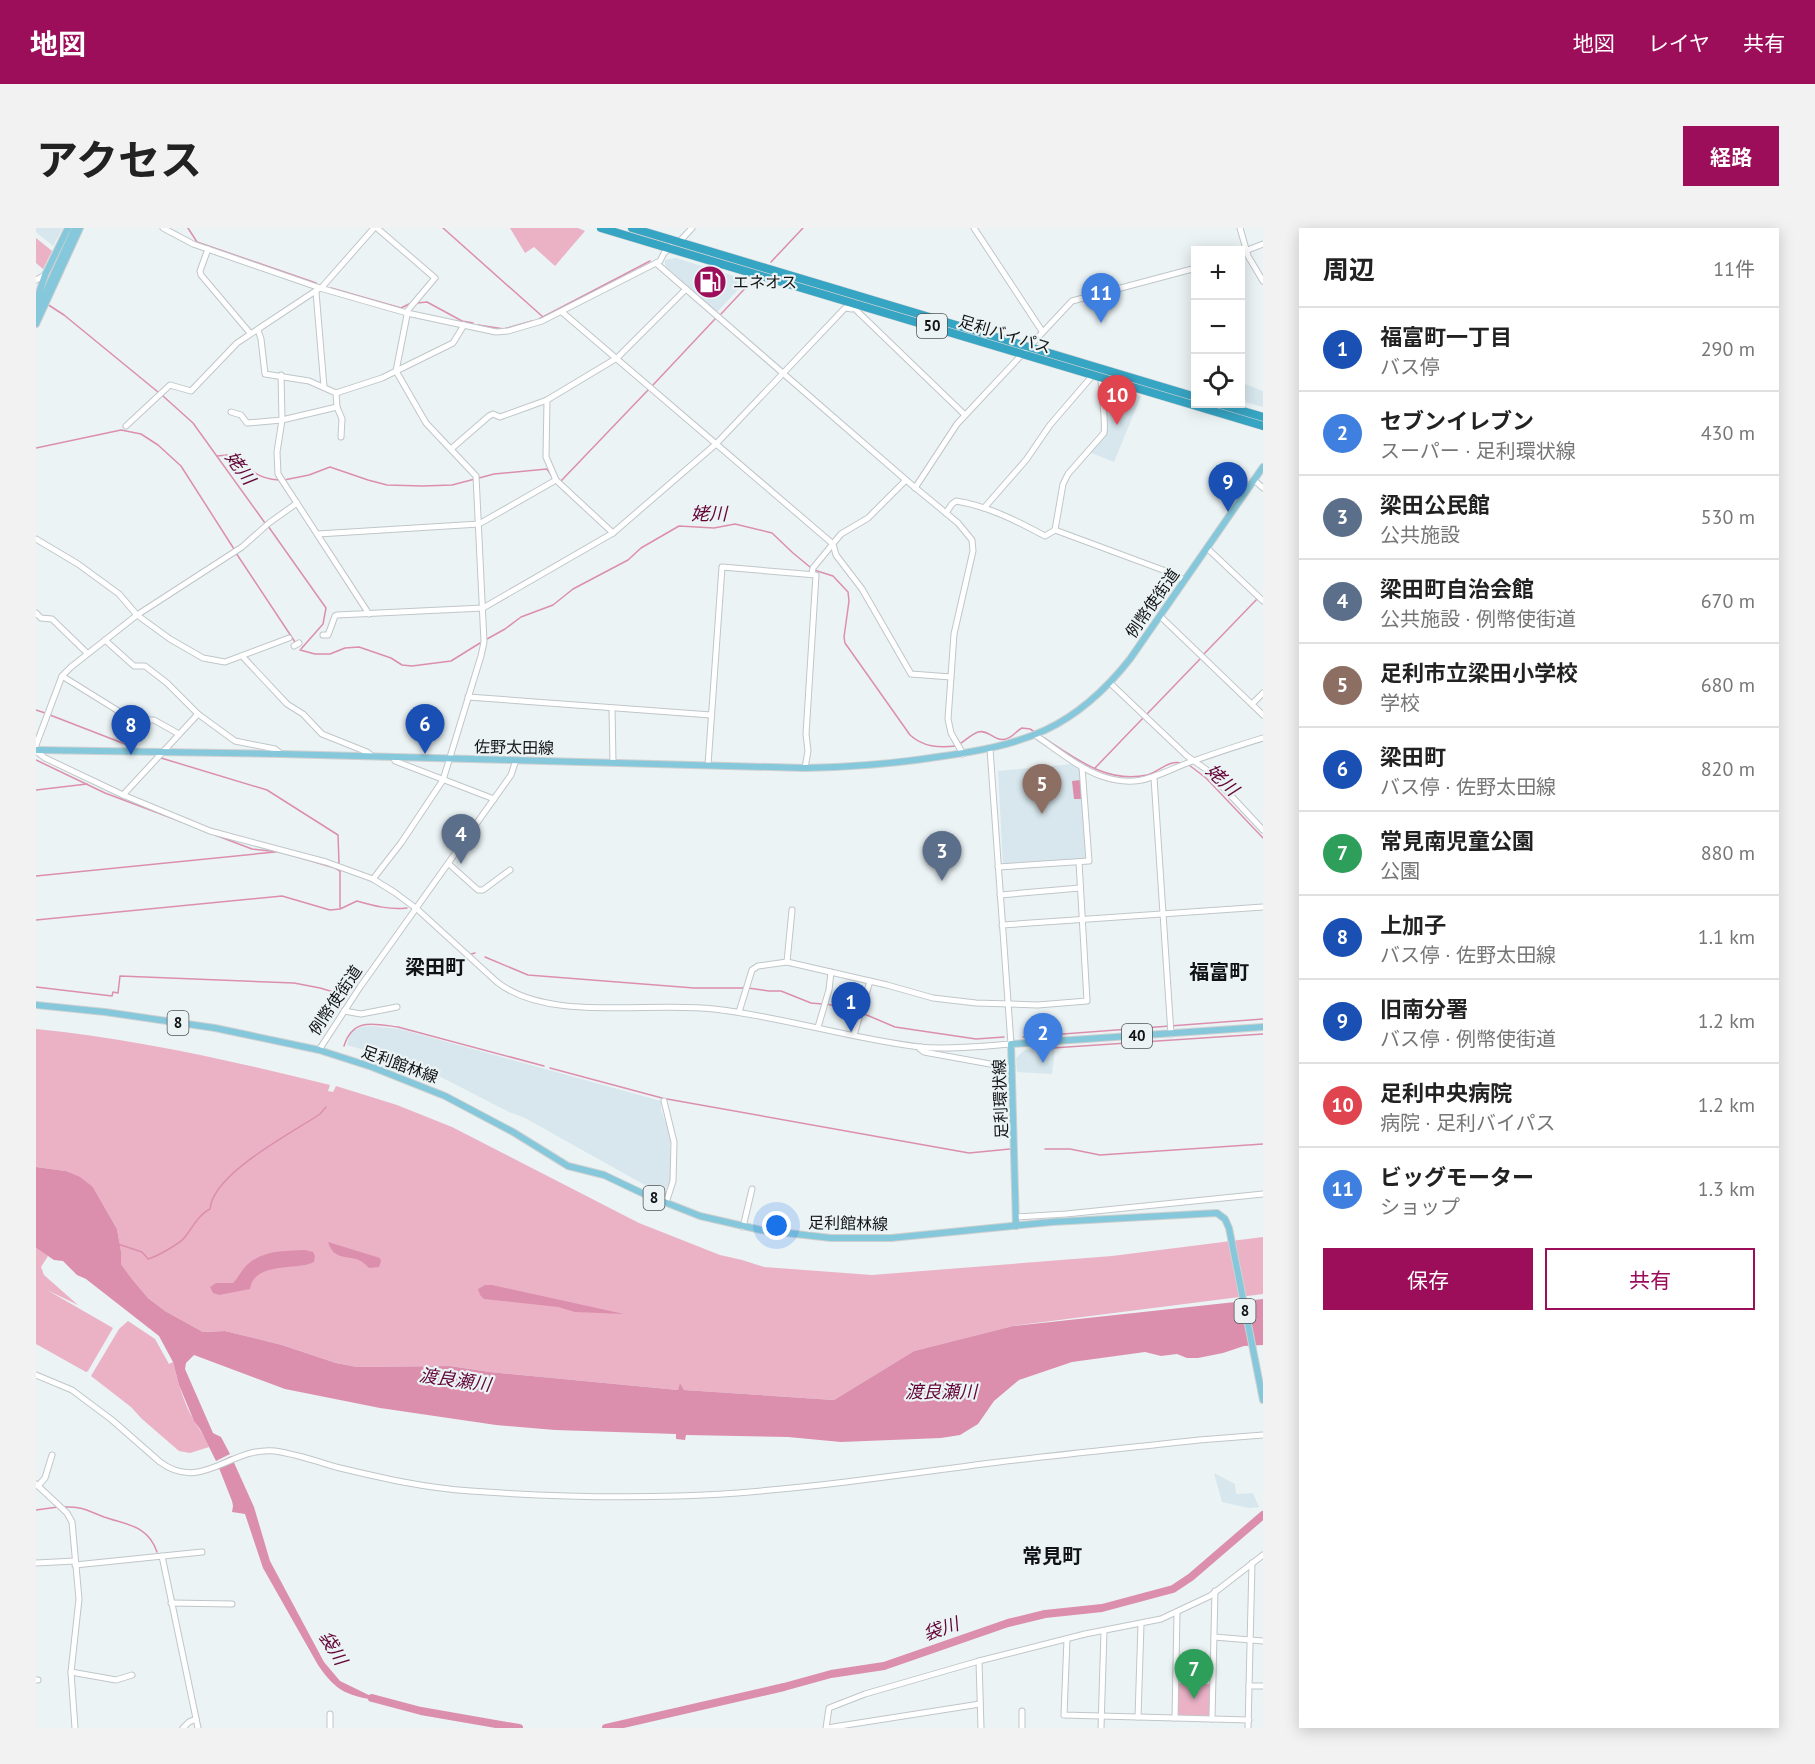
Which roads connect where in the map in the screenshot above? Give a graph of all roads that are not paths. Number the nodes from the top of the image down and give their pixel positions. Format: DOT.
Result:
graph roads {
  1 [pos="68,228"];
  2 [pos="75,228"];
  3 [pos="80,228"];
  4 [pos="163,228"];
  5 [pos="375,228"];
  6 [pos="602,228"];
  7 [pos="632,228"];
  8 [pos="692,228"];
  9 [pos="974,228"];
  10 [pos="1240,228"];
  11 [pos="679,242"];
  12 [pos="1263,244"];
  13 [pos="669,248"];
  14 [pos="209,250"];
  15 [pos="1247,250"];
  16 [pos="656,263"];
  17 [pos="1191,269"];
  18 [pos="45,275"];
  19 [pos="36,280"];
  20 [pos="1263,281"];
  21 [pos="686,289"];
  22 [pos="318,290"];
  23 [pos="46,291"];
  24 [pos="39,306"];
  25 [pos="856,306"];
  26 [pos="562,312"];
  27 [pos="36,313"];
  28 [pos="407,313"];
  29 [pos="36,324"];
  30 [pos="464,325"];
  31 [pos="258,330"];
  32 [pos="1042,331"];
  33 [pos="250,333"];
  34 [pos="1030,347"];
  35 [pos="1021,353"];
  36 [pos="617,358"];
  37 [pos="396,371"];
  38 [pos="783,373"];
  39 [pos="281,375"];
  40 [pos="1097,376"];
  41 [pos="324,387"];
  42 [pos="336,393"];
  43 [pos="1191,395"];
  44 [pos="547,399"];
  45 [pos="337,406"];
  46 [pos="1233,408"];
  47 [pos="231,412"];
  48 [pos="965,415"];
  49 [pos="1263,417"];
  50 [pos="282,420"];
  51 [pos="126,426"];
  52 [pos="1263,426"];
  53 [pos="341,437"];
  54 [pos="716,444"];
  55 [pos="451,449"];
  56 [pos="1263,467"];
  57 [pos="556,480"];
  58 [pos="906,480"];
  59 [pos="1254,480"];
  60 [pos="915,488"];
  61 [pos="1263,488"];
  62 [pos="297,503"];
  63 [pos="984,508"];
  64 [pos="946,513"];
  65 [pos="479,524"];
  66 [pos="1055,530"];
  67 [pos="613,533"];
  68 [pos="318,534"];
  69 [pos="36,539"];
  70 [pos="833,544"];
  71 [pos="1206,548"];
  72 [pos="812,574"];
  73 [pos="1184,580"];
  74 [pos="1260,599"];
  75 [pos="483,608"];
  76 [pos="36,613"];
  77 [pos="369,614"];
  78 [pos="136,615"];
  79 [pos="1160,616"];
  80 [pos="323,635"];
  81 [pos="288,638"];
  82 [pos="105,640"];
  83 [pos="87,653"];
  84 [pos="243,657"];
  85 [pos="62,676"];
  86 [pos="951,677"];
  87 [pos="1110,683"];
  88 [pos="1263,693"];
  89 [pos="468,698"];
  90 [pos="1252,704"];
  91 [pos="612,708"];
  92 [pos="198,714"];
  93 [pos="711,715"];
  94 [pos="1263,715"];
  95 [pos="179,734"];
  96 [pos="1037,734"];
  97 [pos="1263,738"];
  98 [pos="36,745"];
  99 [pos="990,749"];
  100 [pos="36,751"];
  101 [pos="164,751"];
  102 [pos="962,751"];
  103 [pos="281,754"];
  104 [pos="373,757"];
  105 [pos="393,757"];
  106 [pos="450,759"];
  107 [pos="516,760"];
  108 [pos="1192,761"];
  109 [pos="613,763"];
  110 [pos="708,765"];
  111 [pos="1082,767"];
  112 [pos="805,768"];
  113 [pos="1154,778"];
  114 [pos="443,780"];
  115 [pos="123,795"];
  116 [pos="494,799"];
  117 [pos="1260,823"];
  118 [pos="1263,830"];
  119 [pos="1079,862"];
  120 [pos="449,864"];
  121 [pos="998,867"];
  122 [pos="510,870"];
  123 [pos="373,879"];
  124 [pos="1080,888"];
  125 [pos="1000,895"];
  126 [pos="1263,907"];
  127 [pos="417,909"];
  128 [pos="792,910"];
  129 [pos="1163,915"];
  130 [pos="1083,920"];
  131 [pos="1002,925"];
  132 [pos="787,962"];
  133 [pos="831,972"];
  134 [pos="870,981"];
  135 [pos="36,1005"];
  136 [pos="1009,1005"];
  137 [pos="397,1007"];
  138 [pos="344,1011"];
  139 [pos="739,1012"];
  140 [pos="818,1027"];
  141 [pos="1263,1027"];
  142 [pos="1171,1034"];
  143 [pos="854,1035"];
  144 [pos="1011,1044"];
  145 [pos="921,1047"];
  146 [pos="319,1050"];
  147 [pos="1012,1068"];
  148 [pos="664,1101"];
  149 [pos="752,1189"];
  150 [pos="1263,1194"];
  151 [pos="666,1203"];
  152 [pos="1016,1217"];
  153 [pos="1016,1226"];
  154 [pos="743,1227"];
  155 [pos="36,1376"];
  156 [pos="1263,1401"];
  157 [pos="1263,1435"];
  158 [pos="52,1455"];
  159 [pos="37,1485"];
  160 [pos="202,1552"];
  161 [pos="1263,1555"];
  162 [pos="162,1556"];
  163 [pos="36,1563"];
  164 [pos="75,1563"];
  165 [pos="1252,1563"];
  166 [pos="1215,1591"];
  167 [pos="171,1603"];
  168 [pos="232,1604"];
  169 [pos="1177,1613"];
  170 [pos="1141,1624"];
  171 [pos="1104,1631"];
  172 [pos="1214,1638"];
  173 [pos="1067,1639"];
  174 [pos="1250,1640"];
  175 [pos="1263,1641"];
  176 [pos="979,1661"];
  177 [pos="71,1671"];
  178 [pos="132,1675"];
  179 [pos="1249,1686"];
  180 [pos="1263,1686"];
  181 [pos="980,1704"];
  182 [pos="1022,1711"];
  183 [pos="330,1714"];
  184 [pos="1101,1716"];
  185 [pos="1138,1717"];
  186 [pos="1175,1718"];
  187 [pos="196,1719"];
  188 [pos="1212,1719"];
  189 [pos="1249,1720"];
  190 [pos="75,1728"];
  191 [pos="183,1728"];
  192 [pos="198,1728"];
  193 [pos="330,1728"];
  194 [pos="826,1728"];
  195 [pos="981,1728"];
  196 [pos="1022,1728"];
  197 [pos="1101,1728"];
  198 [pos="1248,1728"];
  1 -- 18 [label="main road"];
  2 -- 23 [label="main road"];
  3 -- 23 [label="main road"];
  4 -- 14 [label="street"];
  5 -- 22 [label="street"];
  5 -- 28 [label="street"];
  6 -- 13 [label="highway, 足利バイパス / 50"];
  7 -- 11 [label="highway, 足利バイパス / 50"];
  8 -- 11 [label="street"];
  9 -- 32 [label="street"];
  10 -- 15 [label="street"];
  11 -- 13 [label="street"];
  11 -- 34 [label="highway, 足利バイパス / 50"];
  12 -- 15 [label="street"];
  13 -- 16 [label="street"];
  13 -- 25 [label="highway, 足利バイパス / 50"];
  14 -- 22 [label="street"];
  14 -- 33 [label="street"];
  15 -- 20 [label="street"];
  16 -- 21 [label="street"];
  16 -- 26 [label="street"];
  17 -- 32 [label="street"];
  18 -- 19 [label="street"];
  18 -- 23 [label="main road"];
  21 -- 36 [label="street"];
  21 -- 38 [label="street"];
  22 -- 28 [label="street"];
  22 -- 31 [label="street"];
  22 -- 41 [label="street"];
  23 -- 24 [label="main road"];
  24 -- 27 [label="main road"];
  24 -- 29 [label="main road"];
  25 -- 35 [label="highway, 足利バイパス / 50"];
  25 -- 38 [label="street"];
  25 -- 48 [label="street"];
  26 -- 30 [label="street"];
  26 -- 36 [label="street"];
  28 -- 30 [label="street"];
  28 -- 37 [label="street"];
  30 -- 37 [label="street"];
  31 -- 33 [label="street"];
  31 -- 39 [label="street"];
  32 -- 34 [label="street"];
  33 -- 51 [label="street"];
  34 -- 35 [label="street"];
  34 -- 43 [label="highway, 足利バイパス / 50"];
  35 -- 40 [label="highway, 足利バイパス / 50"];
  35 -- 48 [label="street"];
  36 -- 44 [label="street"];
  36 -- 54 [label="street"];
  37 -- 42 [label="street"];
  37 -- 55 [label="street"];
  38 -- 54 [label="street"];
  38 -- 58 [label="street"];
  39 -- 41 [label="street"];
  39 -- 50 [label="street"];
  40 -- 52 [label="highway, 足利バイパス / 50"];
  40 -- 63 [label="street"];
  40 -- 66 [label="street"];
  41 -- 42 [label="street"];
  42 -- 45 [label="street"];
  44 -- 55 [label="street"];
  44 -- 57 [label="street"];
  45 -- 50 [label="street"];
  45 -- 53 [label="street"];
  46 -- 49 [label="highway"];
  47 -- 50 [label="street"];
  48 -- 60 [label="street"];
  50 -- 62 [label="street"];
  54 -- 67 [label="street"];
  54 -- 70 [label="street"];
  55 -- 65 [label="street"];
  56 -- 59 [label="main road, 例幣使街道"];
  57 -- 65 [label="street"];
  57 -- 67 [label="street"];
  58 -- 60 [label="street"];
  58 -- 70 [label="street"];
  59 -- 61 [label="street"];
  59 -- 71 [label="main road, 例幣使街道"];
  60 -- 64 [label="street"];
  62 -- 68 [label="street"];
  62 -- 78 [label="street"];
  63 -- 64 [label="street"];
  63 -- 66 [label="street"];
  64 -- 86 [label="street"];
  65 -- 68 [label="street"];
  65 -- 75 [label="street"];
  66 -- 73 [label="street"];
  67 -- 75 [label="street"];
  68 -- 77 [label="street"];
  69 -- 78 [label="street"];
  70 -- 72 [label="street"];
  70 -- 86 [label="street"];
  71 -- 73 [label="main road, 例幣使街道"];
  71 -- 74 [label="street"];
  72 -- 93 [label="street"];
  72 -- 112 [label="street"];
  73 -- 79 [label="main road, 例幣使街道"];
  75 -- 77 [label="street"];
  75 -- 89 [label="street"];
  76 -- 83 [label="street"];
  77 -- 80 [label="street"];
  78 -- 82 [label="street"];
  78 -- 84 [label="street"];
  79 -- 87 [label="main road, 例幣使街道"];
  79 -- 90 [label="street"];
  81 -- 84 [label="street"];
  82 -- 83 [label="street"];
  82 -- 92 [label="street"];
  83 -- 85 [label="street"];
  84 -- 104 [label="street"];
  85 -- 95 [label="street"];
  85 -- 98 [label="street"];
  86 -- 102 [label="street"];
  87 -- 96 [label="main road, 例幣使街道"];
  87 -- 108 [label="street"];
  88 -- 90 [label="street"];
  89 -- 91 [label="street"];
  89 -- 106 [label="street"];
  90 -- 94 [label="street"];
  91 -- 93 [label="street"];
  91 -- 109 [label="street"];
  92 -- 95 [label="street"];
  92 -- 103 [label="street"];
  93 -- 110 [label="street"];
  95 -- 101 [label="street"];
  96 -- 99 [label="main road, 例幣使街道"];
  96 -- 111 [label="street"];
  97 -- 108 [label="street"];
  99 -- 102 [label="main road, 佐野太田線"];
  99 -- 121 [label="street"];
  100 -- 101 [label="main road, 佐野太田線"];
  100 -- 115 [label="street"];
  101 -- 103 [label="main road, 佐野太田線"];
  101 -- 115 [label="street"];
  102 -- 112 [label="main road, 佐野太田線"];
  103 -- 104 [label="main road, 佐野太田線"];
  104 -- 105 [label="main road, 佐野太田線"];
  105 -- 106 [label="main road, 佐野太田線"];
  105 -- 114 [label="street"];
  106 -- 107 [label="main road, 佐野太田線"];
  106 -- 114 [label="street"];
  107 -- 109 [label="main road, 佐野太田線"];
  107 -- 116 [label="street, 例幣使街道"];
  108 -- 113 [label="street"];
  108 -- 117 [label="street"];
  109 -- 110 [label="main road, 佐野太田線"];
  110 -- 112 [label="main road, 佐野太田線"];
  111 -- 113 [label="street"];
  111 -- 119 [label="street"];
  113 -- 129 [label="street"];
  114 -- 116 [label="street"];
  114 -- 123 [label="street"];
  115 -- 123 [label="street"];
  116 -- 120 [label="street, 例幣使街道"];
  117 -- 118 [label="street"];
  119 -- 121 [label="street"];
  119 -- 124 [label="street"];
  120 -- 122 [label="street"];
  120 -- 127 [label="street, 例幣使街道"];
  121 -- 125 [label="street"];
  123 -- 127 [label="street"];
  124 -- 125 [label="street"];
  124 -- 130 [label="street"];
  125 -- 131 [label="street"];
  126 -- 129 [label="street"];
  127 -- 138 [label="street, 例幣使街道"];
  127 -- 139 [label="street"];
  128 -- 132 [label="street"];
  129 -- 130 [label="street"];
  129 -- 142 [label="street"];
  130 -- 131 [label="street"];
  130 -- 136 [label="street"];
  131 -- 136 [label="street"];
  132 -- 133 [label="street"];
  132 -- 139 [label="street"];
  133 -- 134 [label="street"];
  133 -- 140 [label="street"];
  134 -- 136 [label="street"];
  134 -- 143 [label="street"];
  135 -- 146 [label="main road, 例幣使街道 / 8"];
  136 -- 144 [label="street"];
  137 -- 138 [label="street"];
  138 -- 146 [label="street, 例幣使街道"];
  139 -- 140 [label="street"];
  140 -- 143 [label="street"];
  141 -- 142 [label="main road, 足利環状線 / 40"];
  142 -- 144 [label="main road, 足利環状線 / 40"];
  143 -- 145 [label="street"];
  144 -- 145 [label="street"];
  144 -- 147 [label="main road, 足利環状線"];
  145 -- 147 [label="street"];
  146 -- 151 [label="main road, 足利館林線 / 8"];
  147 -- 152 [label="main road, 足利環状線"];
  148 -- 151 [label="street"];
  149 -- 154 [label="street"];
  150 -- 152 [label="street"];
  151 -- 154 [label="main road, 足利館林線 / 8"];
  152 -- 153 [label="main road, 足利環状線"];
  153 -- 154 [label="main road, 足利館林線 / 8"];
  153 -- 156 [label="main road, 足利館林線 / 8"];
  155 -- 157 [label="street"];
  158 -- 159 [label="street"];
  159 -- 164 [label="street"];
  160 -- 162 [label="street"];
  161 -- 165 [label="street"];
  162 -- 164 [label="street"];
  162 -- 167 [label="street"];
  163 -- 164 [label="street"];
  164 -- 177 [label="street"];
  165 -- 166 [label="street"];
  165 -- 174 [label="street"];
  166 -- 169 [label="street"];
  166 -- 172 [label="street"];
  167 -- 168 [label="street"];
  167 -- 187 [label="street"];
  169 -- 170 [label="street"];
  169 -- 186 [label="street"];
  170 -- 171 [label="street"];
  170 -- 185 [label="street"];
  171 -- 173 [label="street"];
  171 -- 184 [label="street"];
  172 -- 174 [label="street"];
  172 -- 188 [label="street"];
  173 -- 176 [label="street"];
  173 -- 184 [label="street"];
  174 -- 175 [label="street"];
  174 -- 179 [label="street"];
  176 -- 181 [label="street"];
  176 -- 194 [label="street"];
  177 -- 178 [label="street"];
  177 -- 190 [label="street"];
  179 -- 180 [label="street"];
  179 -- 189 [label="street"];
  181 -- 194 [label="street"];
  181 -- 195 [label="street"];
  182 -- 196 [label="street"];
  183 -- 193 [label="street"];
  184 -- 185 [label="street"];
  184 -- 197 [label="street"];
  185 -- 186 [label="street"];
  186 -- 188 [label="street"];
  187 -- 191 [label="street"];
  187 -- 192 [label="street"];
  188 -- 189 [label="street"];
  189 -- 198 [label="street"];
}
